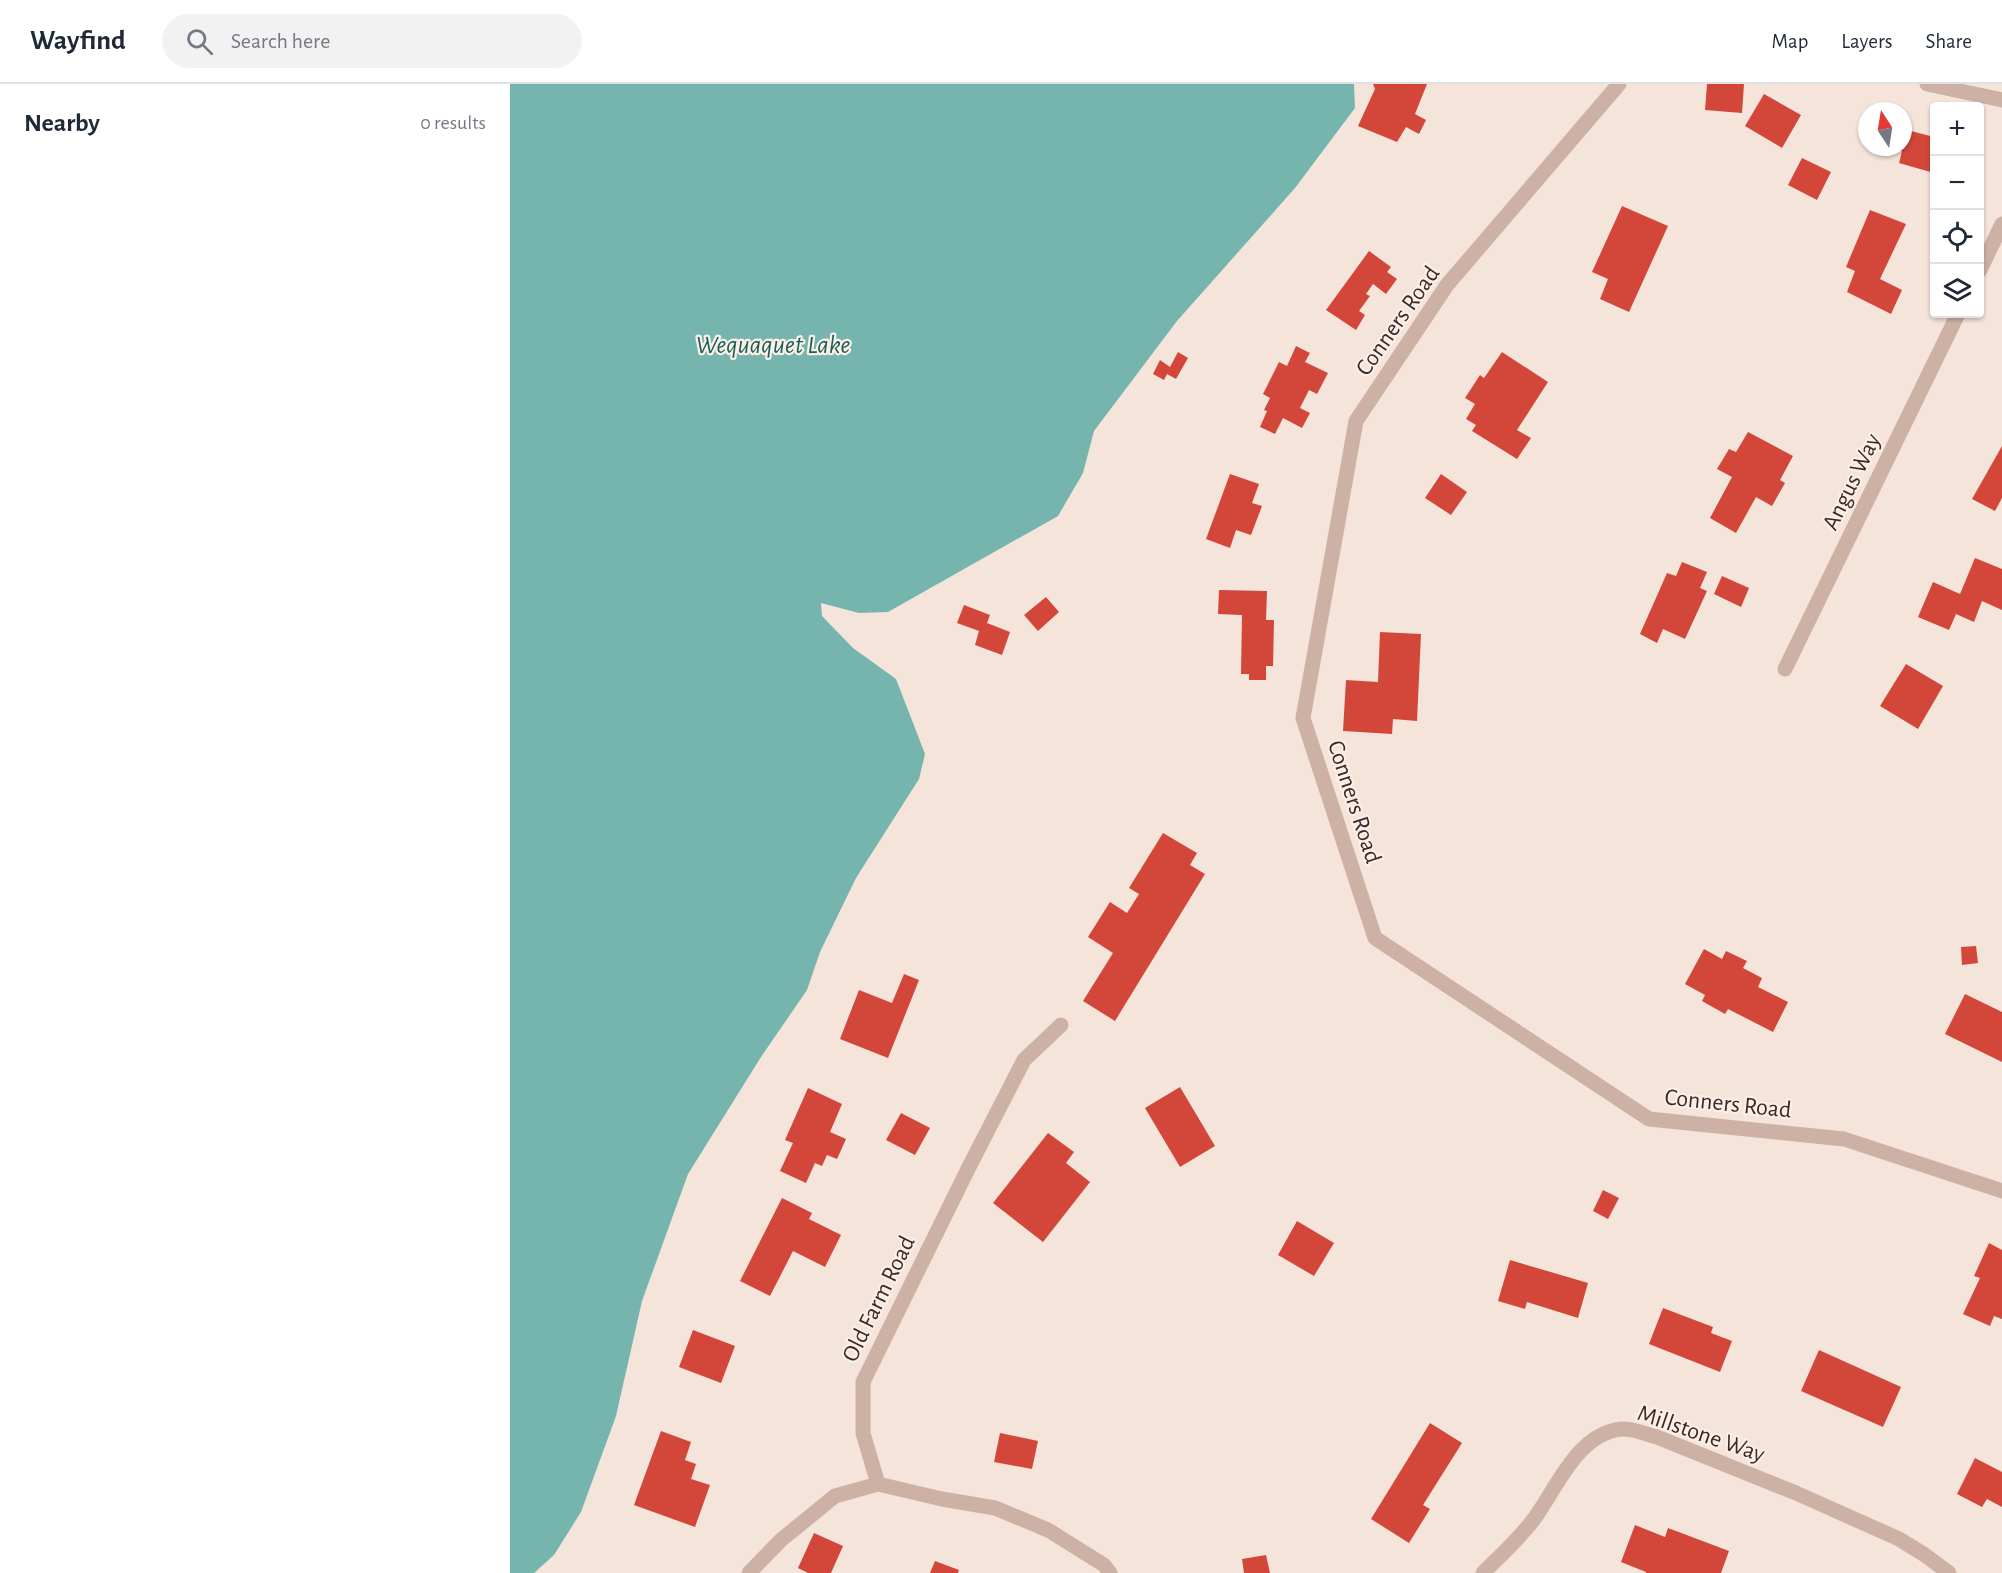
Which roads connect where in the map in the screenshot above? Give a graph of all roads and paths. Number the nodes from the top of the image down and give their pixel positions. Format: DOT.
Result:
graph roads {
  1 [pos="1619,84"];
  2 [pos="1927,84"];
  3 [pos="2002,100"];
  4 [pos="2002,224"];
  5 [pos="1983,264"];
  6 [pos="1956,318"];
  7 [pos="1785,669"];
  8 [pos="1061,1025"];
  9 [pos="2002,1191"];
  10 [pos="878,1484"];
  11 [pos="749,1573"];
  12 [pos="1110,1573"];
  13 [pos="1483,1573"];
  14 [pos="1949,1573"];
  1 -- 9 [label="street, Conners Road"];
  2 -- 3 [label="street"];
  4 -- 5 [label="street"];
  6 -- 7 [label="street, Angus Way"];
  8 -- 10 [label="street, Old Farm Road"];
  10 -- 11 [label="street"];
  10 -- 12 [label="street"];
  13 -- 14 [label="street, Millstone Way"];
}
